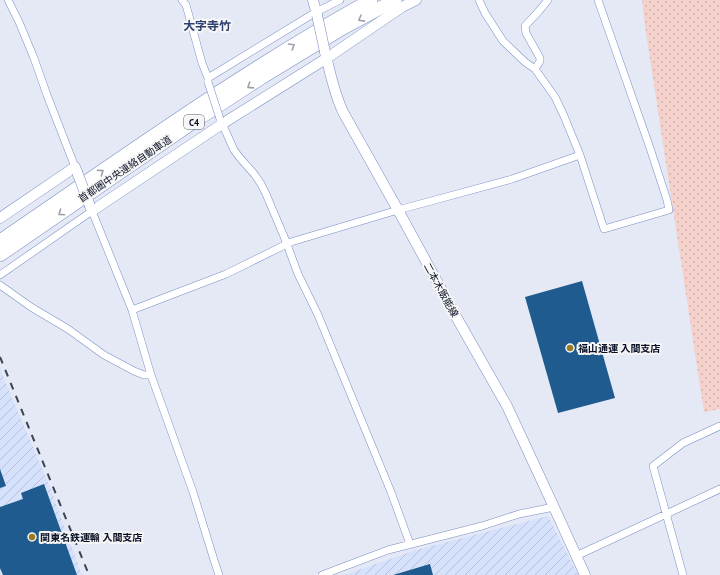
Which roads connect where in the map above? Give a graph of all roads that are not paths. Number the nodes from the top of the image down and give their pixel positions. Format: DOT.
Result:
graph roads {
  1 [pos="8,0"];
  2 [pos="182,0"];
  3 [pos="313,0"];
  4 [pos="340,0"];
  5 [pos="371,0"];
  6 [pos="395,0"];
  7 [pos="416,0"];
  8 [pos="479,0"];
  9 [pos="548,0"];
  10 [pos="598,0"];
  11 [pos="316,13"];
  12 [pos="326,55"];
  13 [pos="535,69"];
  14 [pos="208,80"];
  15 [pos="221,121"];
  16 [pos="580,154"];
  17 [pos="76,170"];
  18 [pos="91,209"];
  19 [pos="398,210"];
  20 [pos="0,218"];
  21 [pos="0,241"];
  22 [pos="286,244"];
  23 [pos="0,255"];
  24 [pos="0,276"];
  25 [pos="0,285"];
  26 [pos="132,310"];
  27 [pos="151,375"];
  28 [pos="720,426"];
  29 [pos="720,489"];
  30 [pos="554,507"];
  31 [pos="666,515"];
  32 [pos="410,544"];
  33 [pos="576,556"];
  34 [pos="219,575"];
  35 [pos="322,575"];
  36 [pos="585,575"];
  37 [pos="682,575"];
  1 -- 17 [label="street"];
  2 -- 14 [label="street"];
  3 -- 11 [label="main road, 二本木飯能線"];
  4 -- 11 [label="street"];
  21 -- 5 [label="highway, 首都圏中央連絡自動車道 / C4, one-way"];
  6 -- 23 [label="highway, 首都圏中央連絡自動車道 / C4, one-way"];
  7 -- 12 [label="main road"];
  8 -- 13 [label="street"];
  9 -- 13 [label="street"];
  10 -- 16 [label="street"];
  11 -- 12 [label="main road, 二本木飯能線, bridge"];
  11 -- 14 [label="street"];
  12 -- 15 [label="main road"];
  12 -- 19 [label="main road, 二本木飯能線"];
  13 -- 16 [label="street"];
  14 -- 15 [label="street, bridge"];
  15 -- 18 [label="main road"];
  15 -- 22 [label="street"];
  16 -- 19 [label="street"];
  17 -- 18 [label="main road, bridge"];
  17 -- 20 [label="main road"];
  18 -- 24 [label="street"];
  18 -- 26 [label="street"];
  19 -- 22 [label="street"];
  19 -- 30 [label="main road, 二本木飯能線"];
  22 -- 26 [label="street"];
  22 -- 32 [label="street"];
  25 -- 27 [label="street"];
  26 -- 27 [label="street"];
  27 -- 34 [label="street"];
  28 -- 31 [label="street"];
  29 -- 31 [label="street"];
  30 -- 32 [label="street"];
  30 -- 33 [label="main road, 二本木飯能線"];
  31 -- 33 [label="street"];
  31 -- 37 [label="street"];
  32 -- 35 [label="street"];
  33 -- 36 [label="main road, 二本木飯能線"];
}
